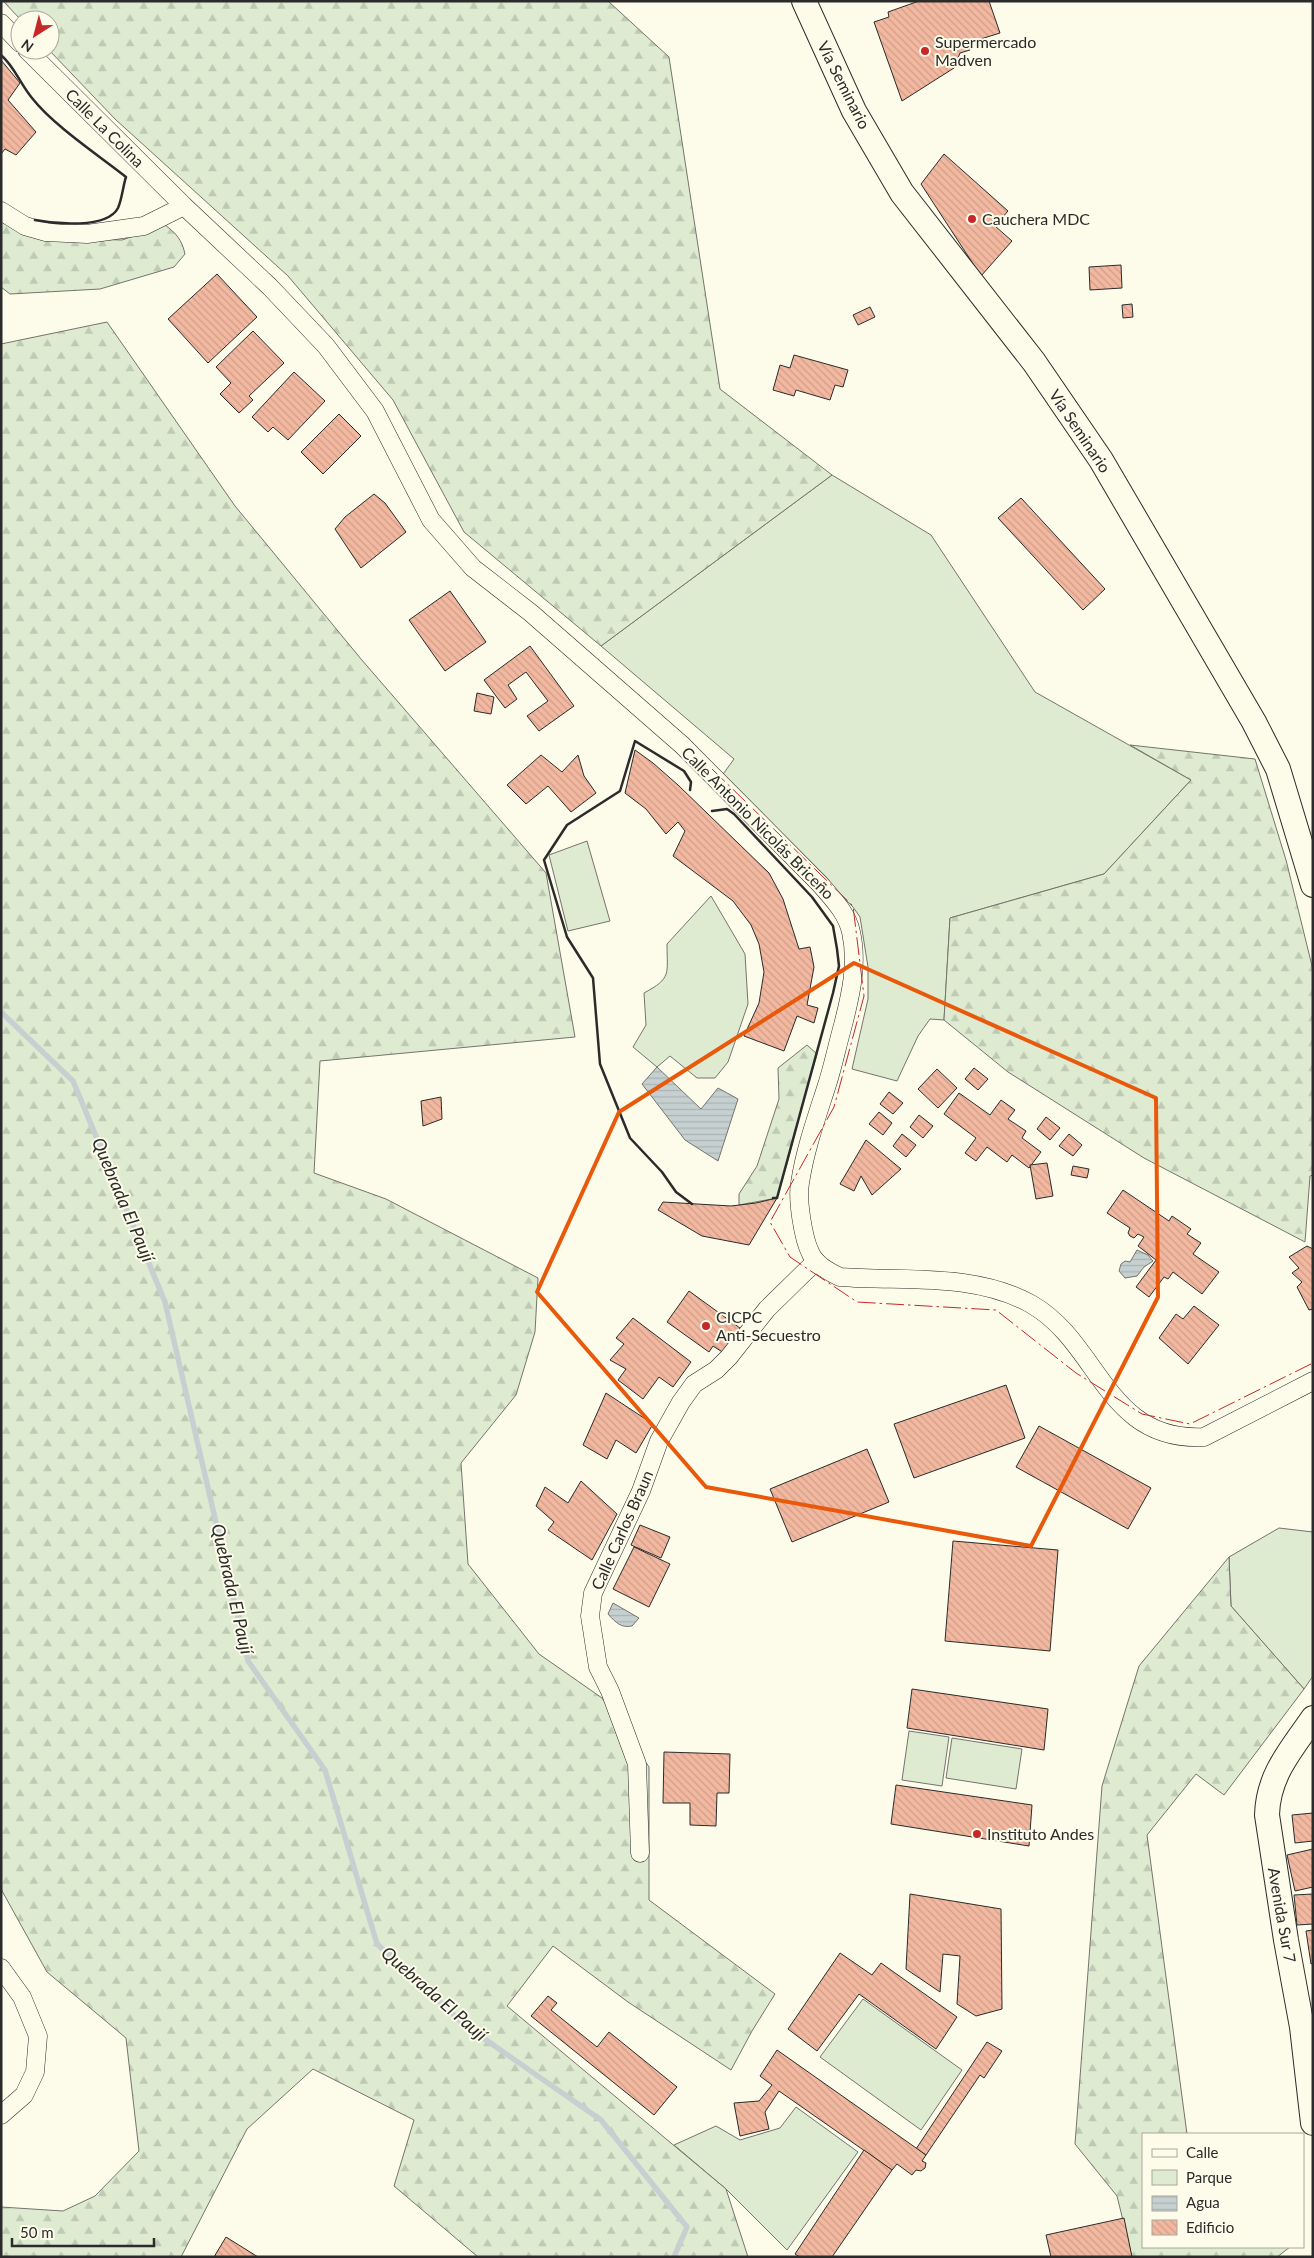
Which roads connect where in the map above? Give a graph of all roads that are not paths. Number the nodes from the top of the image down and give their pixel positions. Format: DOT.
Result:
graph roads {
  1 [pos="804,1"];
  2 [pos="1,23"];
  3 [pos="10,32"];
  4 [pos="37,60"];
  5 [pos="184,206"];
  6 [pos="1,211"];
  7 [pos="1313,885"];
  8 [pos="816,1261"];
  9 [pos="1313,1381"];
  10 [pos="1313,1718"];
  11 [pos="640,1853"];
  12 [pos="1,1968"];
  13 [pos="1,2115"];
  14 [pos="1313,2123"];
  1 -- 7 [label="main road, Vía Seminario"];
  2 -- 3 [label="street"];
  4 -- 5 [label="street, Calle La Colina"];
  5 -- 6 [label="street"];
  5 -- 8 [label="street, Calle Antonio Nicolás Briceño"];
  8 -- 9 [label="street"];
  8 -- 11 [label="street, Calle Carlos Braun"];
  10 -- 14 [label="main road, Avenida Sur 7"];
  12 -- 13 [label="street"];
}
